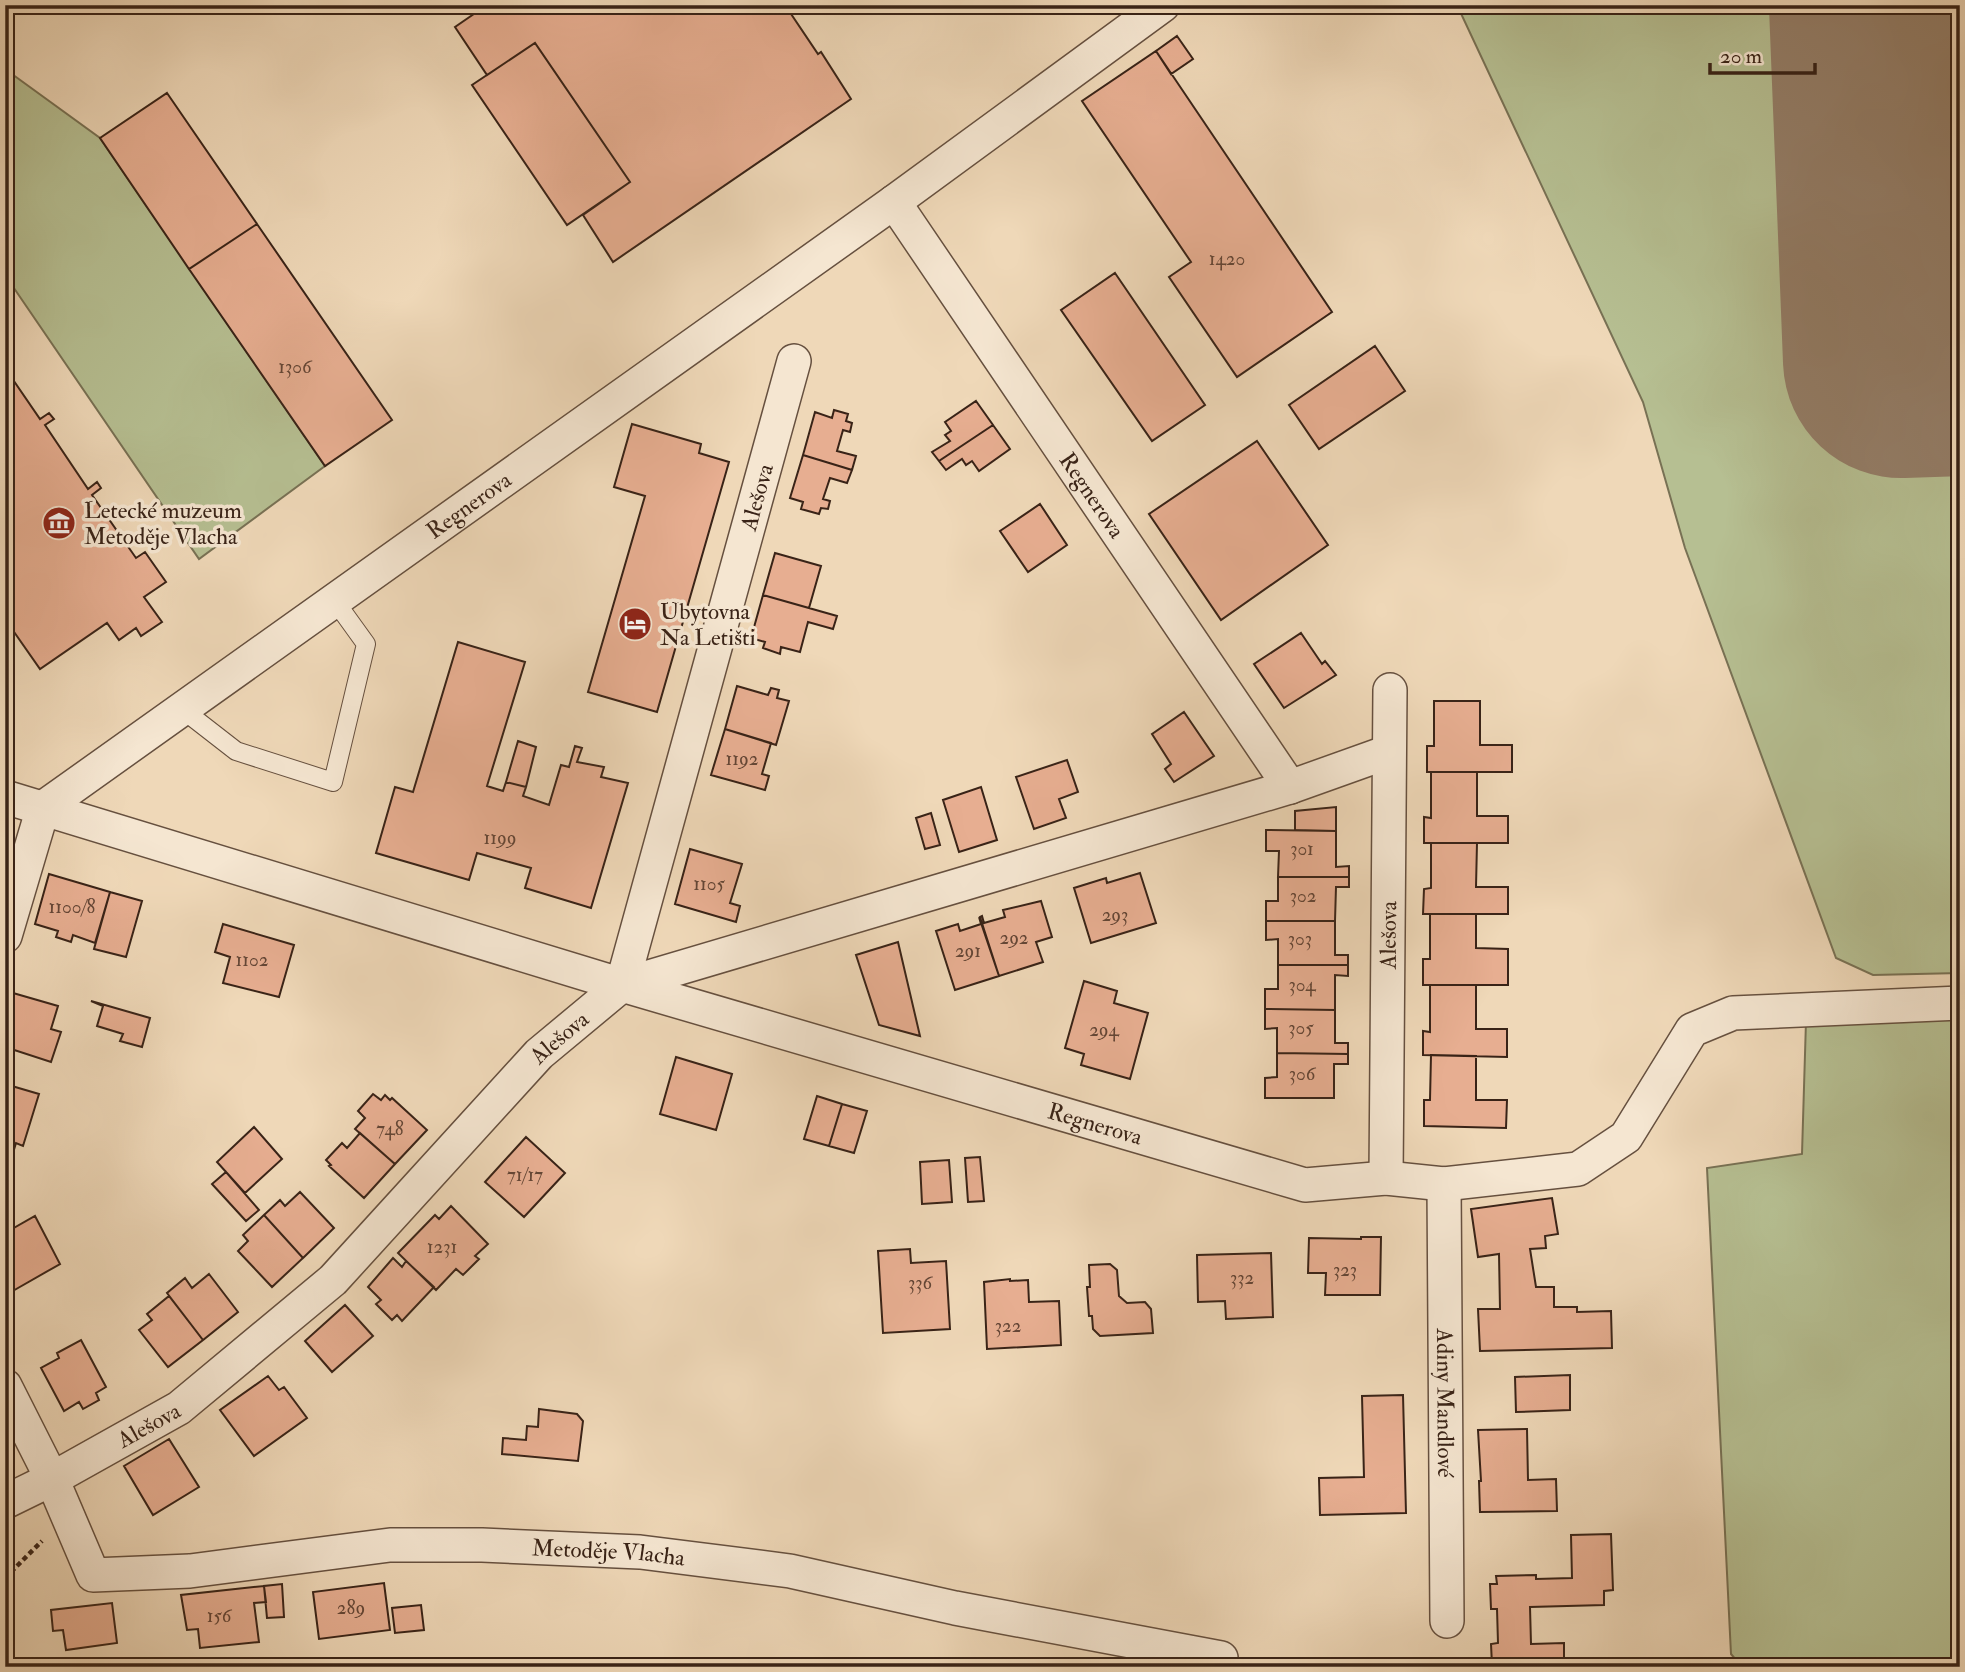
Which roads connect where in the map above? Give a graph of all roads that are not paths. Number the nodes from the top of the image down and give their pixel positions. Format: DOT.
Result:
graph roads {
  1 [pos="1163,5"];
  2 [pos="894,202"];
  3 [pos="794,362"];
  4 [pos="335,601"];
  5 [pos="1390,690"];
  6 [pos="182,709"];
  7 [pos="1388,752"];
  8 [pos="1290,787"];
  9 [pos="5,797"];
  10 [pos="43,808"];
  11 [pos="5,936"];
  12 [pos="622,985"];
  13 [pos="1960,1003"];
  14 [pos="1386,1178"];
  15 [pos="1444,1184"];
  16 [pos="5,1385"];
  17 [pos="52,1479"];
  18 [pos="5,1502"];
  19 [pos="1447,1621"];
  20 [pos="1221,1658"];
  1 -- 2 [label="street, Regnerova"];
  2 -- 4 [label="street, Regnerova"];
  2 -- 8 [label="street, Regnerova"];
  3 -- 12 [label="street, Alešova"];
  4 -- 6 [label="street, Regnerova"];
  4 -- 6 [label="lane"];
  5 -- 7 [label="street, Alešova"];
  6 -- 10 [label="street, Regnerova"];
  7 -- 8 [label="street"];
  7 -- 14 [label="street, Alešova"];
  8 -- 12 [label="street"];
  9 -- 10 [label="street, Regnerova"];
  10 -- 11 [label="street"];
  10 -- 12 [label="street, Regnerova"];
  12 -- 14 [label="street, Regnerova"];
  12 -- 17 [label="street, Alešova"];
  13 -- 15 [label="street, Regnerova"];
  14 -- 15 [label="street, Regnerova"];
  15 -- 19 [label="street, Adiny Mandlové"];
  16 -- 17 [label="street, Metoděje Vlacha"];
  17 -- 18 [label="street, Alešova"];
  17 -- 20 [label="street, Metoděje Vlacha"];
}
